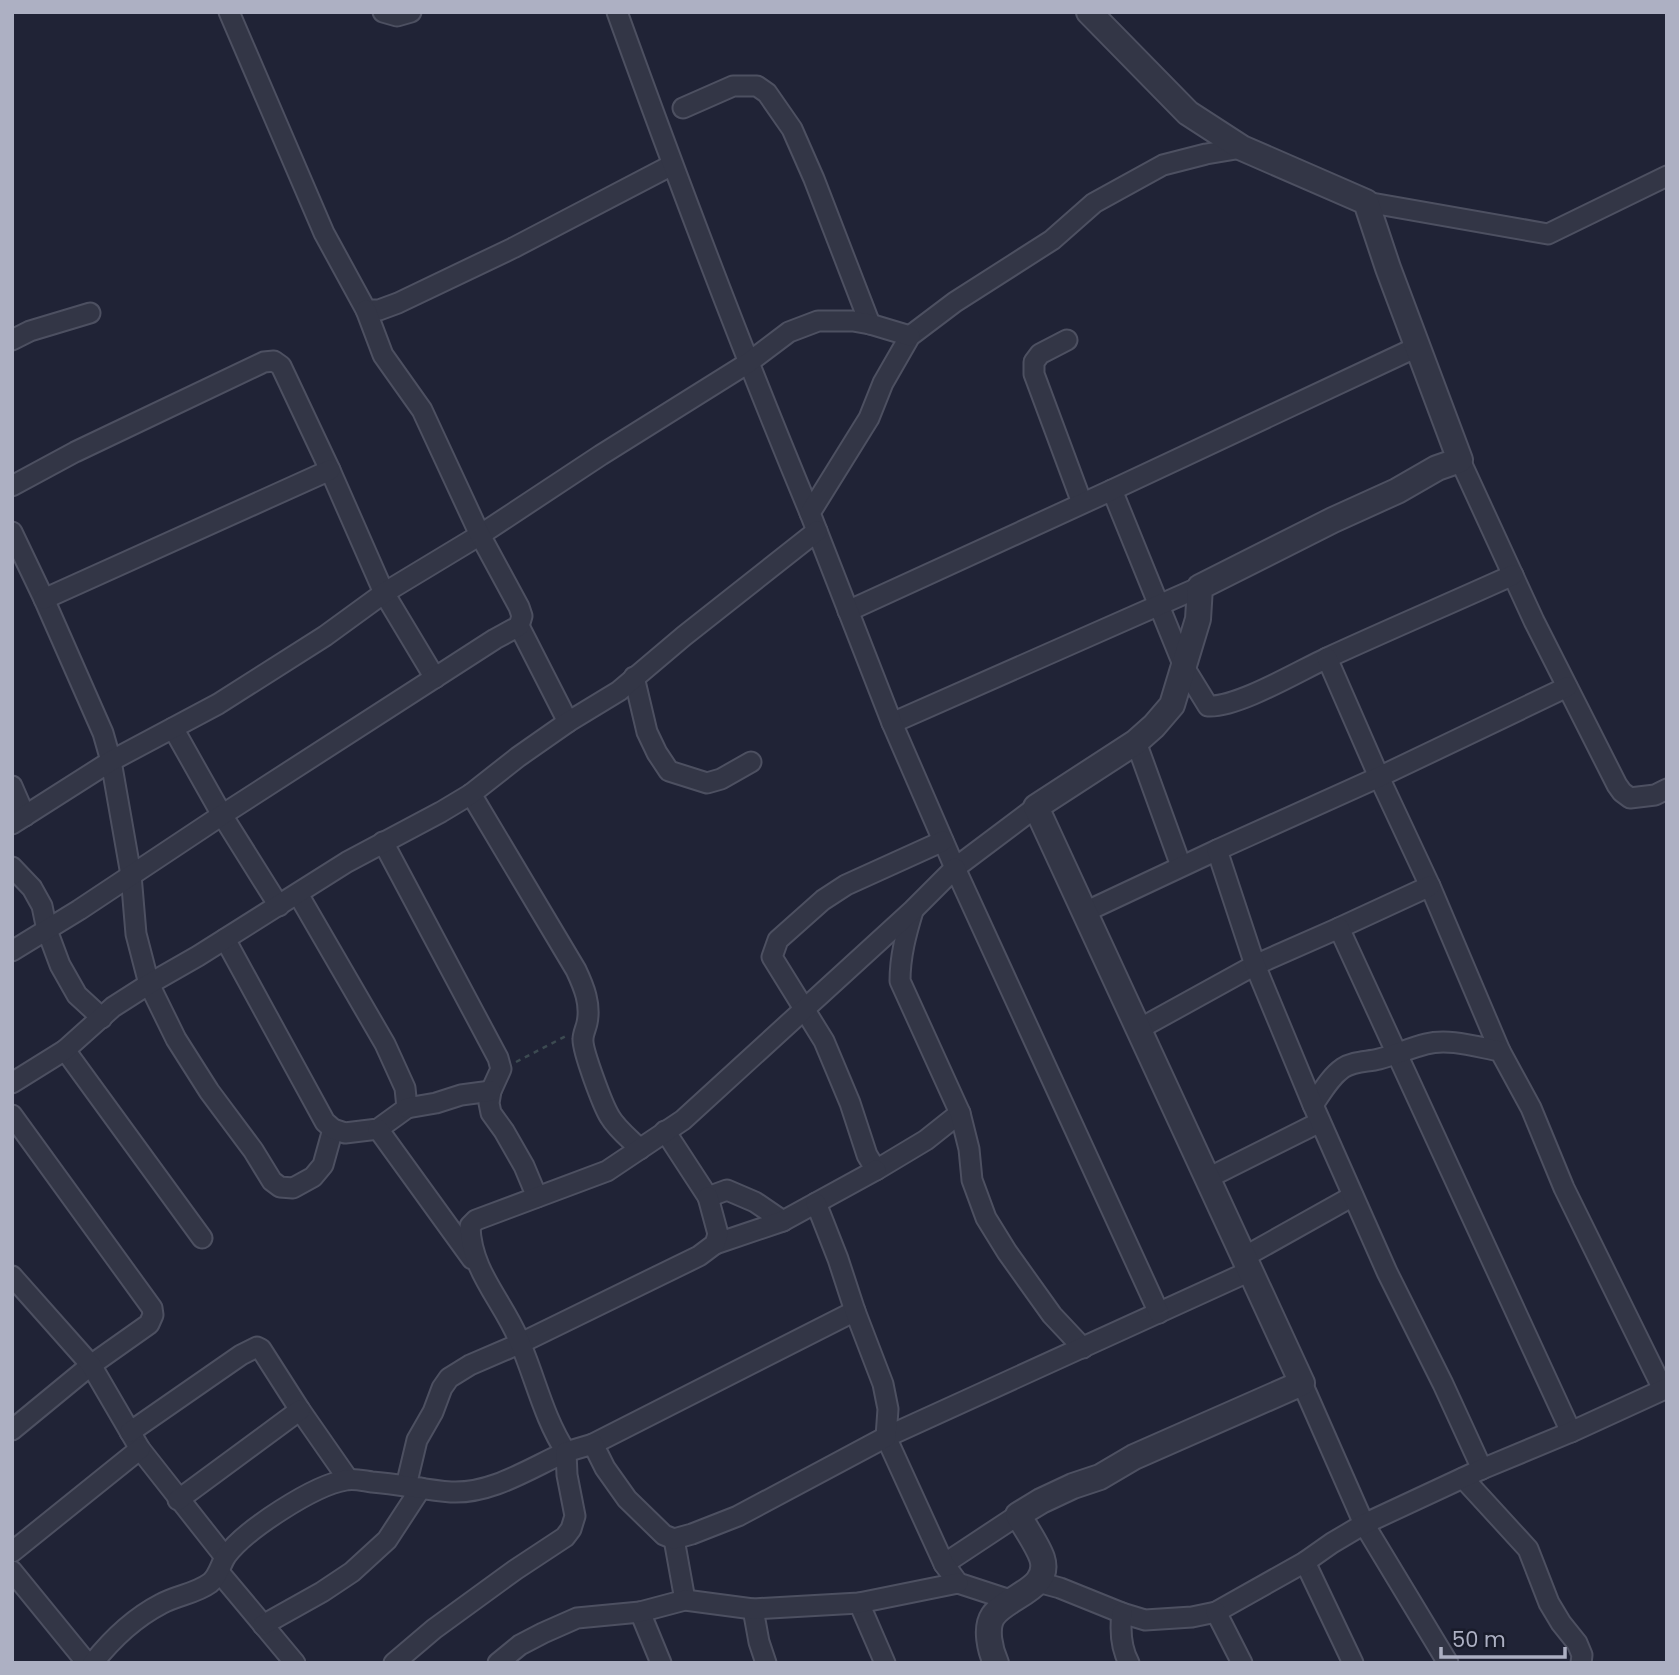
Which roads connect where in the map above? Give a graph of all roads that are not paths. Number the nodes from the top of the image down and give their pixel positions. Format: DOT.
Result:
graph roads {
  1 [pos="229,12"];
  2 [pos="383,12"];
  3 [pos="411,12"];
  4 [pos="618,12"];
  5 [pos="1089,12"];
  6 [pos="683,108"];
  7 [pos="1242,148"];
  8 [pos="672,165"];
  9 [pos="1667,176"];
  10 [pos="1366,202"];
  11 [pos="366,310"];
  12 [pos="90,313"];
  13 [pos="870,324"];
  14 [pos="910,336"];
  15 [pos="12,340"];
  16 [pos="1067,340"];
  17 [pos="1417,346"];
  18 [pos="748,363"];
  19 [pos="1460,460"];
  20 [pos="330,470"];
  21 [pos="12,486"];
  22 [pos="1112,490"];
  23 [pos="1082,503"];
  24 [pos="813,522"];
  25 [pos="12,532"];
  26 [pos="480,535"];
  27 [pos="1513,575"];
  28 [pos="1200,587"];
  29 [pos="384,593"];
  30 [pos="44,599"];
  31 [pos="1160,605"];
  32 [pos="848,611"];
  33 [pos="519,626"];
  34 [pos="1327,658"];
  35 [pos="1184,667"];
  36 [pos="635,677"];
  37 [pos="435,678"];
  38 [pos="1567,687"];
  39 [pos="568,722"];
  40 [pos="892,723"];
  41 [pos="173,728"];
  42 [pos="1136,742"];
  43 [pos="111,761"];
  44 [pos="751,762"];
  45 [pos="1379,777"];
  46 [pos="12,786"];
  47 [pos="1667,789"];
  48 [pos="471,794"];
  49 [pos="1036,807"];
  50 [pos="222,815"];
  51 [pos="19,820"];
  52 [pos="943,841"];
  53 [pos="383,842"];
  54 [pos="1217,850"];
  55 [pos="1181,866"];
  56 [pos="12,867"];
  57 [pos="955,868"];
  58 [pos="131,875"];
  59 [pos="1430,886"];
  60 [pos="298,894"];
  61 [pos="279,905"];
  62 [pos="913,910"];
  63 [pos="1085,912"];
  64 [pos="1339,928"];
  65 [pos="47,930"];
  66 [pos="225,939"];
  67 [pos="12,951"];
  68 [pos="1255,965"];
  69 [pos="149,984"];
  70 [pos="804,1010"];
  71 [pos="102,1018"];
  72 [pos="1139,1029"];
  73 [pos="65,1050"];
  74 [pos="1500,1051"];
  75 [pos="1396,1055"];
  76 [pos="12,1083"];
  77 [pos="491,1091"];
  78 [pos="408,1108"];
  79 [pos="960,1113"];
  80 [pos="1316,1114"];
  81 [pos="12,1115"];
  82 [pos="333,1129"];
  83 [pos="378,1129"];
  84 [pos="665,1131"];
  85 [pos="640,1149"];
  86 [pos="876,1170"];
  87 [pos="1208,1178"];
  88 [pos="1353,1196"];
  89 [pos="537,1197"];
  90 [pos="708,1197"];
  91 [pos="816,1203"];
  92 [pos="783,1221"];
  93 [pos="202,1238"];
  94 [pos="715,1244"];
  95 [pos="1247,1264"];
  96 [pos="480,1270"];
  97 [pos="12,1276"];
  98 [pos="855,1311"];
  99 [pos="1159,1313"];
  100 [pos="520,1343"];
  101 [pos="1083,1348"];
  102 [pos="90,1365"];
  103 [pos="1302,1383"];
  104 [pos="1665,1389"];
  105 [pos="300,1410"];
  106 [pos="12,1430"];
  107 [pos="130,1432"];
  108 [pos="1571,1432"];
  109 [pos="886,1437"];
  110 [pos="593,1444"];
  111 [pos="140,1450"];
  112 [pos="566,1452"];
  113 [pos="1482,1469"];
  114 [pos="1463,1478"];
  115 [pos="348,1479"];
  116 [pos="414,1487"];
  117 [pos="178,1500"];
  118 [pos="1018,1516"];
  119 [pos="1364,1524"];
  120 [pos="674,1539"];
  121 [pos="12,1552"];
  122 [pos="1305,1562"];
  123 [pos="944,1564"];
  124 [pos="222,1565"];
  125 [pos="12,1571"];
  126 [pos="1038,1582"];
  127 [pos="958,1583"];
  128 [pos="685,1600"];
  129 [pos="1010,1600"];
  130 [pos="859,1603"];
  131 [pos="753,1609"];
  132 [pos="640,1612"];
  133 [pos="1216,1612"];
  134 [pos="1122,1613"];
  135 [pos="264,1625"];
  136 [pos="87,1663"];
  137 [pos="93,1663"];
  138 [pos="295,1663"];
  139 [pos="394,1663"];
  140 [pos="498,1663"];
  141 [pos="661,1663"];
  142 [pos="766,1663"];
  143 [pos="885,1663"];
  144 [pos="996,1663"];
  145 [pos="1129,1663"];
  146 [pos="1242,1663"];
  147 [pos="1353,1663"];
  148 [pos="1448,1663"];
  149 [pos="1581,1663"];
  1 -- 11 [label="street"];
  2 -- 3 [label="street"];
  4 -- 8 [label="street"];
  5 -- 7 [label="street"];
  6 -- 13 [label="street"];
  7 -- 10 [label="street"];
  7 -- 14 [label="street"];
  8 -- 11 [label="street"];
  8 -- 18 [label="street"];
  9 -- 10 [label="street"];
  10 -- 17 [label="street"];
  11 -- 26 [label="street"];
  12 -- 15 [label="street"];
  13 -- 14 [label="street"];
  13 -- 18 [label="street"];
  14 -- 24 [label="street"];
  16 -- 23 [label="street"];
  17 -- 19 [label="street"];
  17 -- 22 [label="street"];
  18 -- 24 [label="street"];
  18 -- 26 [label="street"];
  19 -- 27 [label="street"];
  19 -- 28 [label="street"];
  20 -- 21 [label="street"];
  20 -- 29 [label="street"];
  20 -- 30 [label="street"];
  22 -- 23 [label="street"];
  22 -- 31 [label="street"];
  23 -- 32 [label="street"];
  24 -- 32 [label="street"];
  24 -- 36 [label="street"];
  25 -- 30 [label="street"];
  26 -- 29 [label="street"];
  26 -- 33 [label="street"];
  27 -- 34 [label="street"];
  27 -- 38 [label="street"];
  28 -- 31 [label="street"];
  28 -- 35 [label="street"];
  29 -- 37 [label="street"];
  29 -- 41 [label="street"];
  30 -- 43 [label="street"];
  31 -- 35 [label="street"];
  31 -- 40 [label="street"];
  32 -- 40 [label="street"];
  33 -- 37 [label="street"];
  33 -- 39 [label="street"];
  34 -- 35 [label="street"];
  34 -- 45 [label="street"];
  35 -- 42 [label="street"];
  36 -- 39 [label="street"];
  36 -- 44 [label="street"];
  37 -- 50 [label="street"];
  38 -- 45 [label="street"];
  38 -- 47 [label="street"];
  39 -- 48 [label="street"];
  40 -- 52 [label="street"];
  41 -- 43 [label="street"];
  41 -- 50 [label="street"];
  42 -- 49 [label="street"];
  42 -- 55 [label="street"];
  43 -- 51 [label="street"];
  43 -- 58 [label="street"];
  45 -- 54 [label="street"];
  45 -- 59 [label="street"];
  46 -- 51 [label="street"];
  48 -- 53 [label="street"];
  48 -- 85 [label="street"];
  49 -- 57 [label="street"];
  49 -- 63 [label="street"];
  50 -- 58 [label="street"];
  50 -- 61 [label="street"];
  52 -- 57 [label="street"];
  52 -- 70 [label="street"];
  53 -- 60 [label="street"];
  53 -- 77 [label="street"];
  54 -- 55 [label="street"];
  54 -- 68 [label="street"];
  55 -- 63 [label="street"];
  56 -- 65 [label="street"];
  57 -- 62 [label="street"];
  57 -- 99 [label="street"];
  58 -- 65 [label="street"];
  58 -- 69 [label="street"];
  59 -- 64 [label="street"];
  59 -- 74 [label="street"];
  60 -- 61 [label="street"];
  60 -- 78 [label="street"];
  61 -- 66 [label="street"];
  62 -- 70 [label="street"];
  62 -- 79 [label="street"];
  63 -- 72 [label="street"];
  64 -- 68 [label="street"];
  64 -- 75 [label="street"];
  65 -- 67 [label="street"];
  65 -- 71 [label="street"];
  66 -- 69 [label="street"];
  66 -- 82 [label="street"];
  68 -- 72 [label="street"];
  68 -- 80 [label="street"];
  69 -- 71 [label="street"];
  69 -- 82 [label="street"];
  70 -- 84 [label="street"];
  70 -- 86 [label="street"];
  71 -- 73 [label="street"];
  72 -- 87 [label="street"];
  73 -- 76 [label="street"];
  73 -- 93 [label="street"];
  74 -- 75 [label="street"];
  74 -- 104 [label="street"];
  75 -- 80 [label="street"];
  75 -- 108 [label="street"];
  77 -- 78 [label="street"];
  77 -- 89 [label="street"];
  78 -- 83 [label="street"];
  79 -- 86 [label="street"];
  79 -- 101 [label="street"];
  80 -- 87 [label="street"];
  80 -- 88 [label="street"];
  81 -- 102 [label="street"];
  82 -- 83 [label="street"];
  83 -- 96 [label="street"];
  84 -- 85 [label="street"];
  84 -- 90 [label="street"];
  85 -- 89 [label="street"];
  86 -- 91 [label="street"];
  87 -- 95 [label="street"];
  88 -- 95 [label="street"];
  88 -- 113 [label="street"];
  89 -- 96 [label="street"];
  90 -- 92 [label="street"];
  90 -- 94 [label="street"];
  91 -- 92 [label="street"];
  91 -- 98 [label="street"];
  92 -- 94 [label="street"];
  94 -- 100 [label="street"];
  95 -- 99 [label="street"];
  95 -- 103 [label="street"];
  96 -- 100 [label="street"];
  97 -- 102 [label="street"];
  98 -- 109 [label="street"];
  98 -- 110 [label="street"];
  99 -- 101 [label="street"];
  100 -- 112 [label="street"];
  100 -- 116 [label="street"];
  101 -- 109 [label="street"];
  102 -- 106 [label="street"];
  102 -- 107 [label="street"];
  103 -- 118 [label="street"];
  103 -- 119 [label="street"];
  104 -- 108 [label="street"];
  105 -- 107 [label="street"];
  105 -- 115 [label="street"];
  105 -- 117 [label="street"];
  107 -- 111 [label="street"];
  108 -- 113 [label="street"];
  109 -- 120 [label="street"];
  109 -- 123 [label="street"];
  110 -- 112 [label="street"];
  110 -- 120 [label="street"];
  111 -- 117 [label="street"];
  111 -- 121 [label="street"];
  112 -- 116 [label="street"];
  112 -- 139 [label="street"];
  113 -- 114 [label="street"];
  114 -- 119 [label="street"];
  114 -- 149 [label="street"];
  115 -- 116 [label="street"];
  115 -- 124 [label="street"];
  116 -- 135 [label="street"];
  117 -- 124 [label="street"];
  118 -- 123 [label="street"];
  118 -- 126 [label="street"];
  119 -- 122 [label="street"];
  119 -- 148 [label="street"];
  120 -- 128 [label="street"];
  122 -- 133 [label="street"];
  122 -- 147 [label="street"];
  123 -- 127 [label="street"];
  124 -- 135 [label="street"];
  124 -- 137 [label="street"];
  125 -- 136 [label="street"];
  126 -- 129 [label="street"];
  126 -- 134 [label="street"];
  127 -- 129 [label="street"];
  127 -- 130 [label="street"];
  128 -- 131 [label="street"];
  128 -- 132 [label="street"];
  129 -- 144 [label="street"];
  130 -- 131 [label="street"];
  130 -- 143 [label="street"];
  131 -- 142 [label="street"];
  132 -- 140 [label="street"];
  132 -- 141 [label="street"];
  133 -- 134 [label="street"];
  133 -- 146 [label="street"];
  134 -- 145 [label="street"];
  135 -- 138 [label="street"];
}
